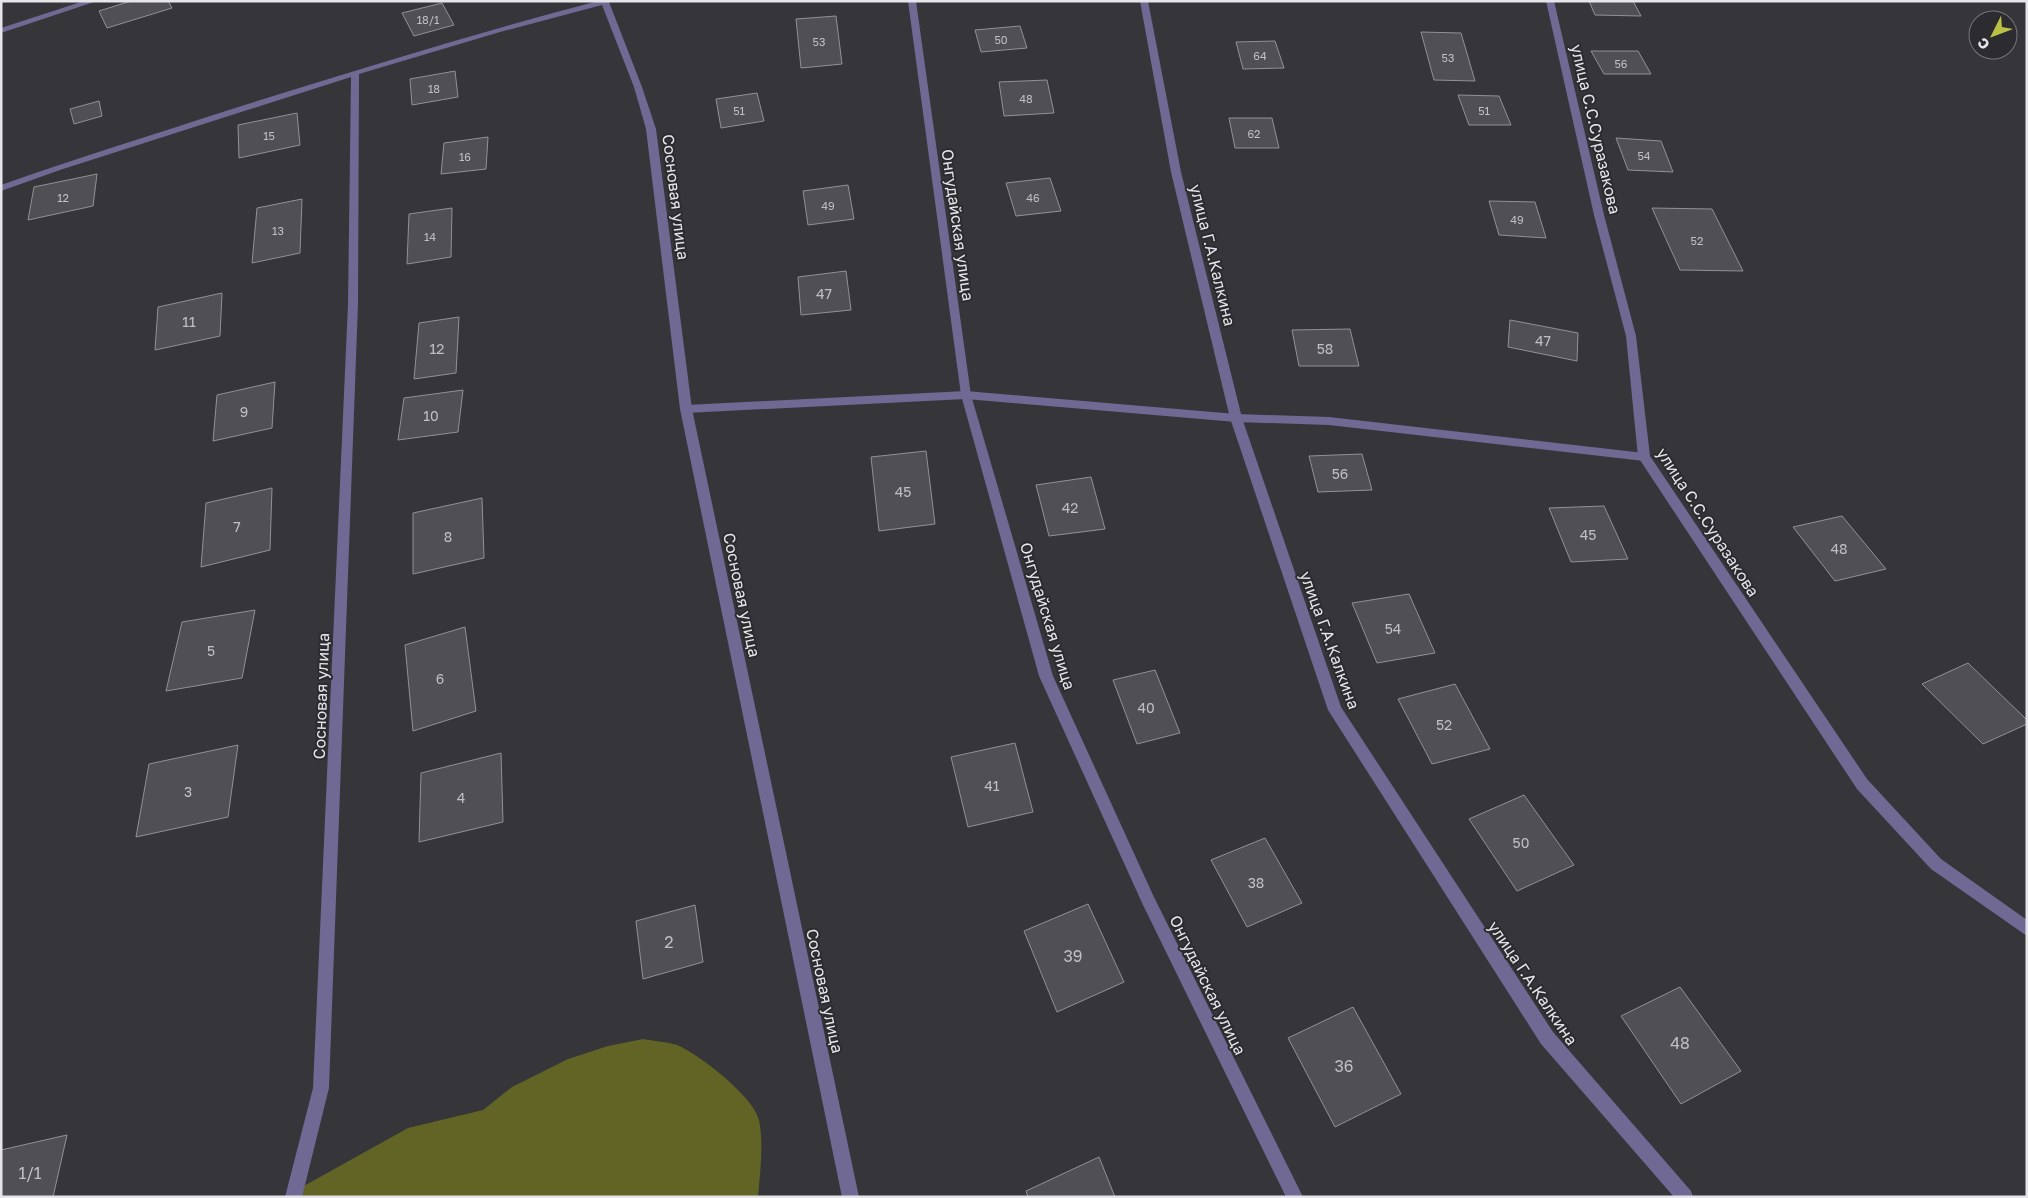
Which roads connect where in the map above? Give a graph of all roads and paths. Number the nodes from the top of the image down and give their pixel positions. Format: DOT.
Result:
graph roads {
  1 [pos="93,1"];
  2 [pos="912,1"];
  3 [pos="1144,1"];
  4 [pos="1550,1"];
  5 [pos="605,2"];
  6 [pos="1,31"];
  7 [pos="355,74"];
  8 [pos="1,188"];
  9 [pos="966,394"];
  10 [pos="686,409"];
  11 [pos="1236,418"];
  12 [pos="1644,457"];
  13 [pos="2027,929"];
  14 [pos="293,1197"];
  15 [pos="851,1197"];
  16 [pos="1296,1197"];
  17 [pos="1685,1197"];
  1 -- 6 [label="street"];
  2 -- 9 [label="street, Онгудайская улица"];
  3 -- 11 [label="street, улица Г.А.Калкина"];
  4 -- 12 [label="street, улица С.С.Суразакова"];
  5 -- 7 [label="street"];
  5 -- 10 [label="street, Сосновая улица"];
  7 -- 8 [label="street"];
  7 -- 14 [label="street, Сосновая улица"];
  9 -- 10 [label="street"];
  9 -- 11 [label="street"];
  9 -- 16 [label="street, Онгудайская улица"];
  10 -- 15 [label="street, Сосновая улица"];
  11 -- 12 [label="street"];
  11 -- 17 [label="street, улица Г.А.Калкина"];
  12 -- 13 [label="street, улица С.С.Суразакова"];
}
